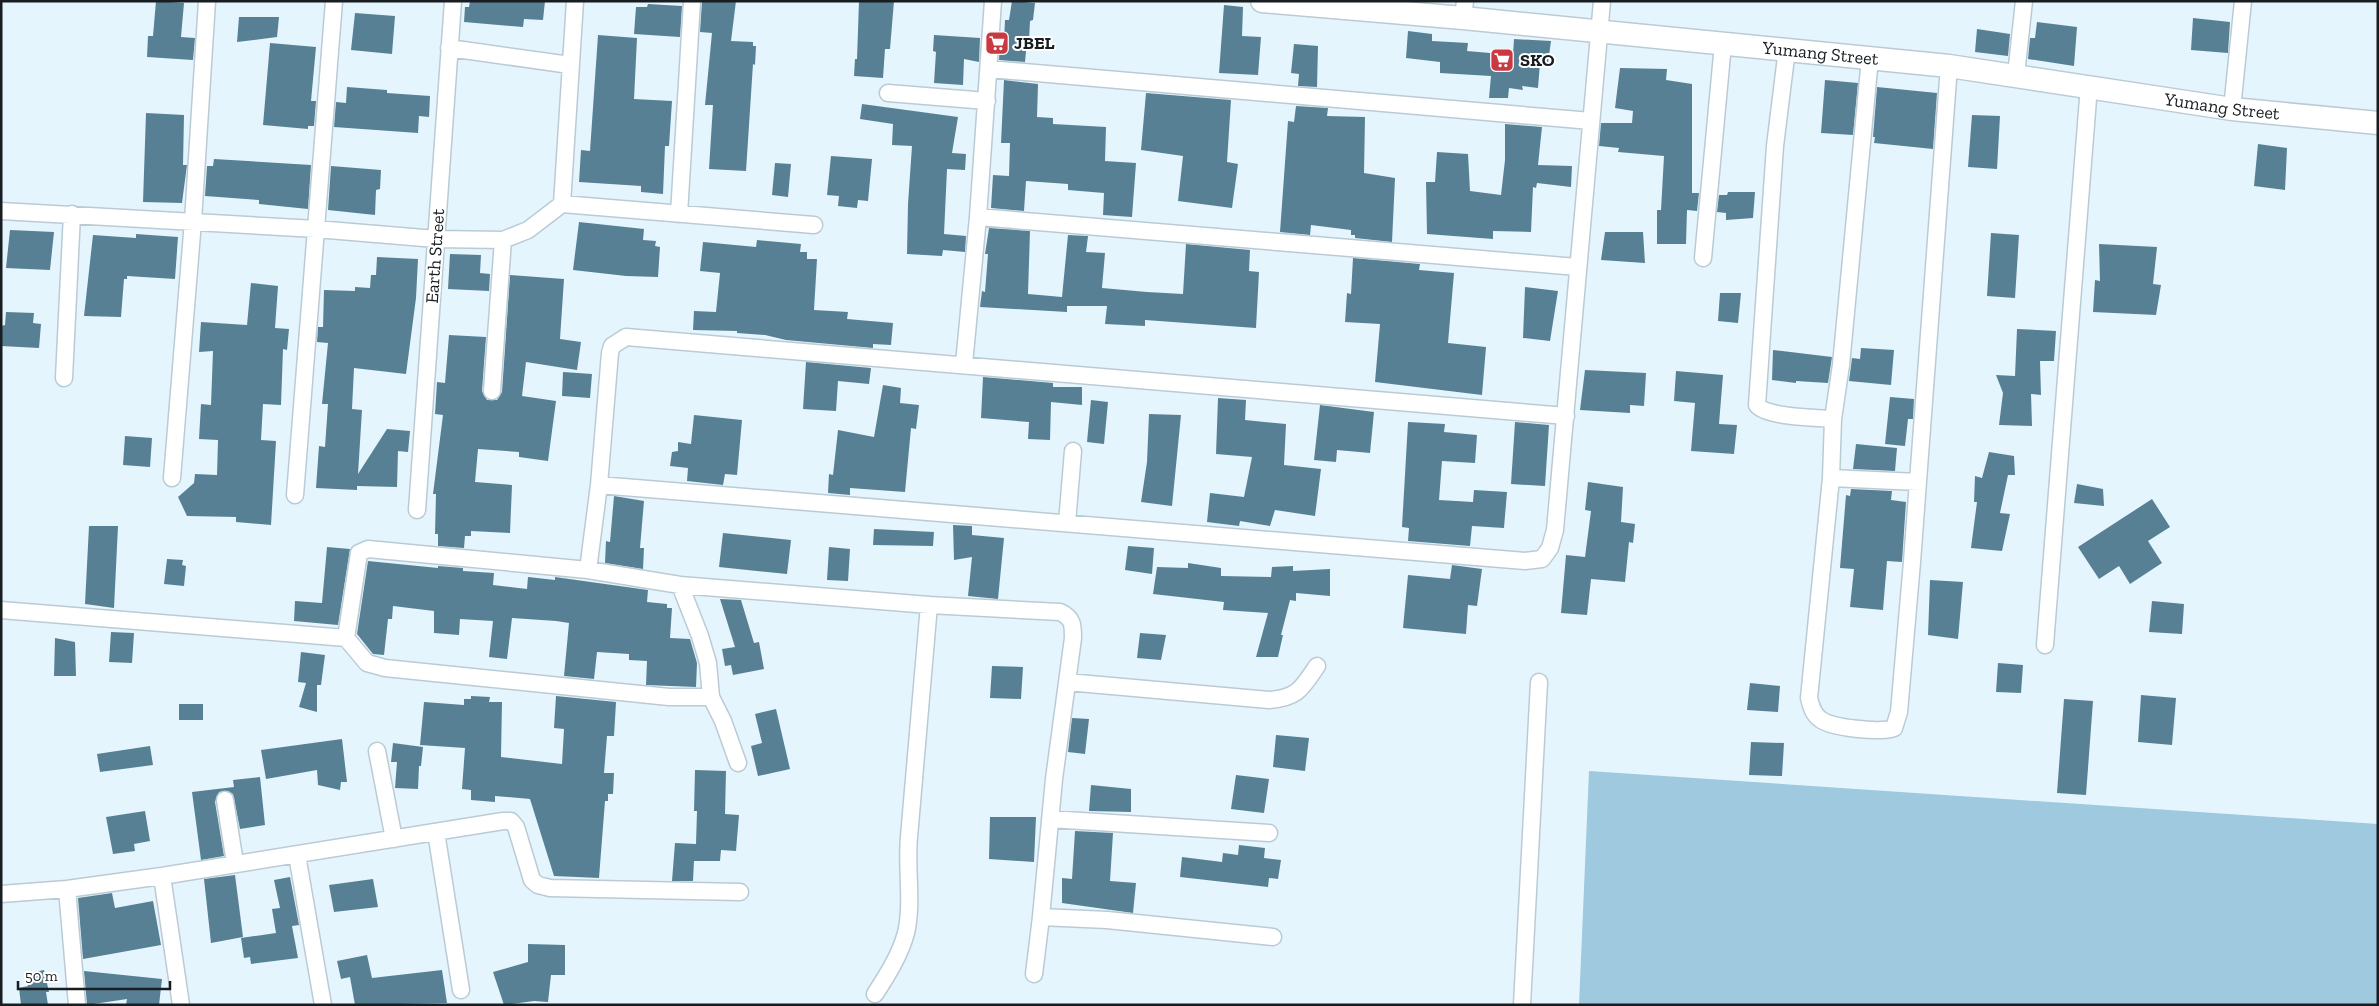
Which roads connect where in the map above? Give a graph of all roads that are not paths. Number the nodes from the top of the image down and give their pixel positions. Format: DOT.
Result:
graph roads {
  1 [pos="208,1"];
  2 [pos="334,1"];
  3 [pos="453,1"];
  4 [pos="575,1"];
  5 [pos="692,1"];
  6 [pos="993,1"];
  7 [pos="1262,1"];
  8 [pos="1602,1"];
  9 [pos="2024,1"];
  10 [pos="2243,1"];
  11 [pos="1464,10"];
  12 [pos="1600,32"];
  13 [pos="1723,44"];
  14 [pos="449,48"];
  15 [pos="1786,49"];
  16 [pos="1870,58"];
  17 [pos="570,66"];
  18 [pos="1949,66"];
  19 [pos="990,70"];
  20 [pos="2016,75"];
  21 [pos="2089,86"];
  22 [pos="888,93"];
  23 [pos="987,101"];
  24 [pos="2232,108"];
  25 [pos="1591,121"];
  26 [pos="2378,124"];
  27 [pos="562,204"];
  28 [pos="1,211"];
  29 [pos="72,214"];
  30 [pos="679,214"];
  31 [pos="978,217"];
  32 [pos="193,221"];
  33 [pos="814,225"];
  34 [pos="316,229"];
  35 [pos="436,239"];
  36 [pos="503,240"];
  37 [pos="1703,258"];
  38 [pos="1577,267"];
  39 [pos="964,364"];
  40 [pos="64,378"];
  41 [pos="492,391"];
  42 [pos="1566,416"];
  43 [pos="1833,419"];
  44 [pos="1073,451"];
  45 [pos="172,478"];
  46 [pos="1831,478"];
  47 [pos="1918,482"];
  48 [pos="599,485"];
  49 [pos="295,495"];
  50 [pos="417,510"];
  51 [pos="1067,522"];
  52 [pos="588,570"];
  53 [pos="680,585"];
  54 [pos="929,605"];
  55 [pos="1,610"];
  56 [pos="346,638"];
  57 [pos="2045,646"];
  58 [pos="1317,666"];
  59 [pos="1067,682"];
  60 [pos="1539,682"];
  61 [pos="711,698"];
  62 [pos="377,751"];
  63 [pos="738,763"];
  64 [pos="225,800"];
  65 [pos="1050,819"];
  66 [pos="436,832"];
  67 [pos="1269,833"];
  68 [pos="394,839"];
  69 [pos="297,855"];
  70 [pos="235,863"];
  71 [pos="162,876"];
  72 [pos="67,889"];
  73 [pos="740,892"];
  74 [pos="1,894"];
  75 [pos="1041,917"];
  76 [pos="1273,937"];
  77 [pos="1034,974"];
  78 [pos="461,990"];
  79 [pos="875,994"];
  80 [pos="77,1005"];
  81 [pos="181,1005"];
  82 [pos="323,1005"];
  83 [pos="1522,1005"];
  1 -- 32 [label="street"];
  2 -- 34 [label="street"];
  3 -- 14 [label="street, Earth Street"];
  4 -- 17 [label="street"];
  5 -- 30 [label="street"];
  6 -- 19 [label="street"];
  7 -- 11 [label="main road, Yumang Street"];
  8 -- 12 [label="street"];
  9 -- 20 [label="street"];
  10 -- 24 [label="street"];
  11 -- 12 [label="main road, Yumang Street"];
  12 -- 13 [label="main road, Yumang Street"];
  12 -- 25 [label="street"];
  13 -- 15 [label="main road, Yumang Street"];
  13 -- 37 [label="street"];
  14 -- 17 [label="street"];
  14 -- 35 [label="street, Earth Street"];
  15 -- 16 [label="main road, Yumang Street"];
  15 -- 43 [label="street"];
  16 -- 18 [label="main road, Yumang Street"];
  16 -- 43 [label="street"];
  17 -- 27 [label="street"];
  18 -- 20 [label="main road, Yumang Street"];
  18 -- 47 [label="street"];
  19 -- 23 [label="street"];
  19 -- 25 [label="street"];
  20 -- 21 [label="main road, Yumang Street"];
  21 -- 24 [label="main road, Yumang Street"];
  21 -- 57 [label="street"];
  22 -- 23 [label="street"];
  23 -- 31 [label="street"];
  24 -- 26 [label="main road, Yumang Street"];
  25 -- 38 [label="street"];
  27 -- 30 [label="street"];
  27 -- 36 [label="street"];
  28 -- 29 [label="street"];
  29 -- 32 [label="street"];
  29 -- 40 [label="street"];
  30 -- 33 [label="street"];
  31 -- 38 [label="street"];
  31 -- 39 [label="street"];
  32 -- 34 [label="street"];
  32 -- 45 [label="street"];
  34 -- 35 [label="street"];
  34 -- 49 [label="street"];
  35 -- 36 [label="street"];
  35 -- 50 [label="street, Earth Street"];
  36 -- 41 [label="street"];
  38 -- 42 [label="street"];
  39 -- 42 [label="street"];
  39 -- 48 [label="street"];
  42 -- 51 [label="street"];
  43 -- 46 [label="street"];
  44 -- 51 [label="street"];
  46 -- 47 [label="street"];
  46 -- 47 [label="street"];
  48 -- 51 [label="street"];
  48 -- 52 [label="street"];
  52 -- 53 [label="street"];
  52 -- 56 [label="street"];
  53 -- 54 [label="street"];
  53 -- 61 [label="street"];
  54 -- 59 [label="street"];
  54 -- 79 [label="street"];
  55 -- 56 [label="street"];
  56 -- 61 [label="street"];
  58 -- 59 [label="street"];
  59 -- 65 [label="street"];
  60 -- 83 [label="street"];
  61 -- 63 [label="street"];
  62 -- 68 [label="street"];
  64 -- 70 [label="street"];
  65 -- 67 [label="street"];
  65 -- 75 [label="street"];
  66 -- 68 [label="street"];
  66 -- 73 [label="street"];
  66 -- 78 [label="street"];
  68 -- 69 [label="street"];
  69 -- 70 [label="street"];
  69 -- 82 [label="street"];
  70 -- 71 [label="street"];
  71 -- 72 [label="street"];
  71 -- 81 [label="street"];
  72 -- 74 [label="street"];
  72 -- 80 [label="street"];
  75 -- 76 [label="street"];
  75 -- 77 [label="street"];
}
